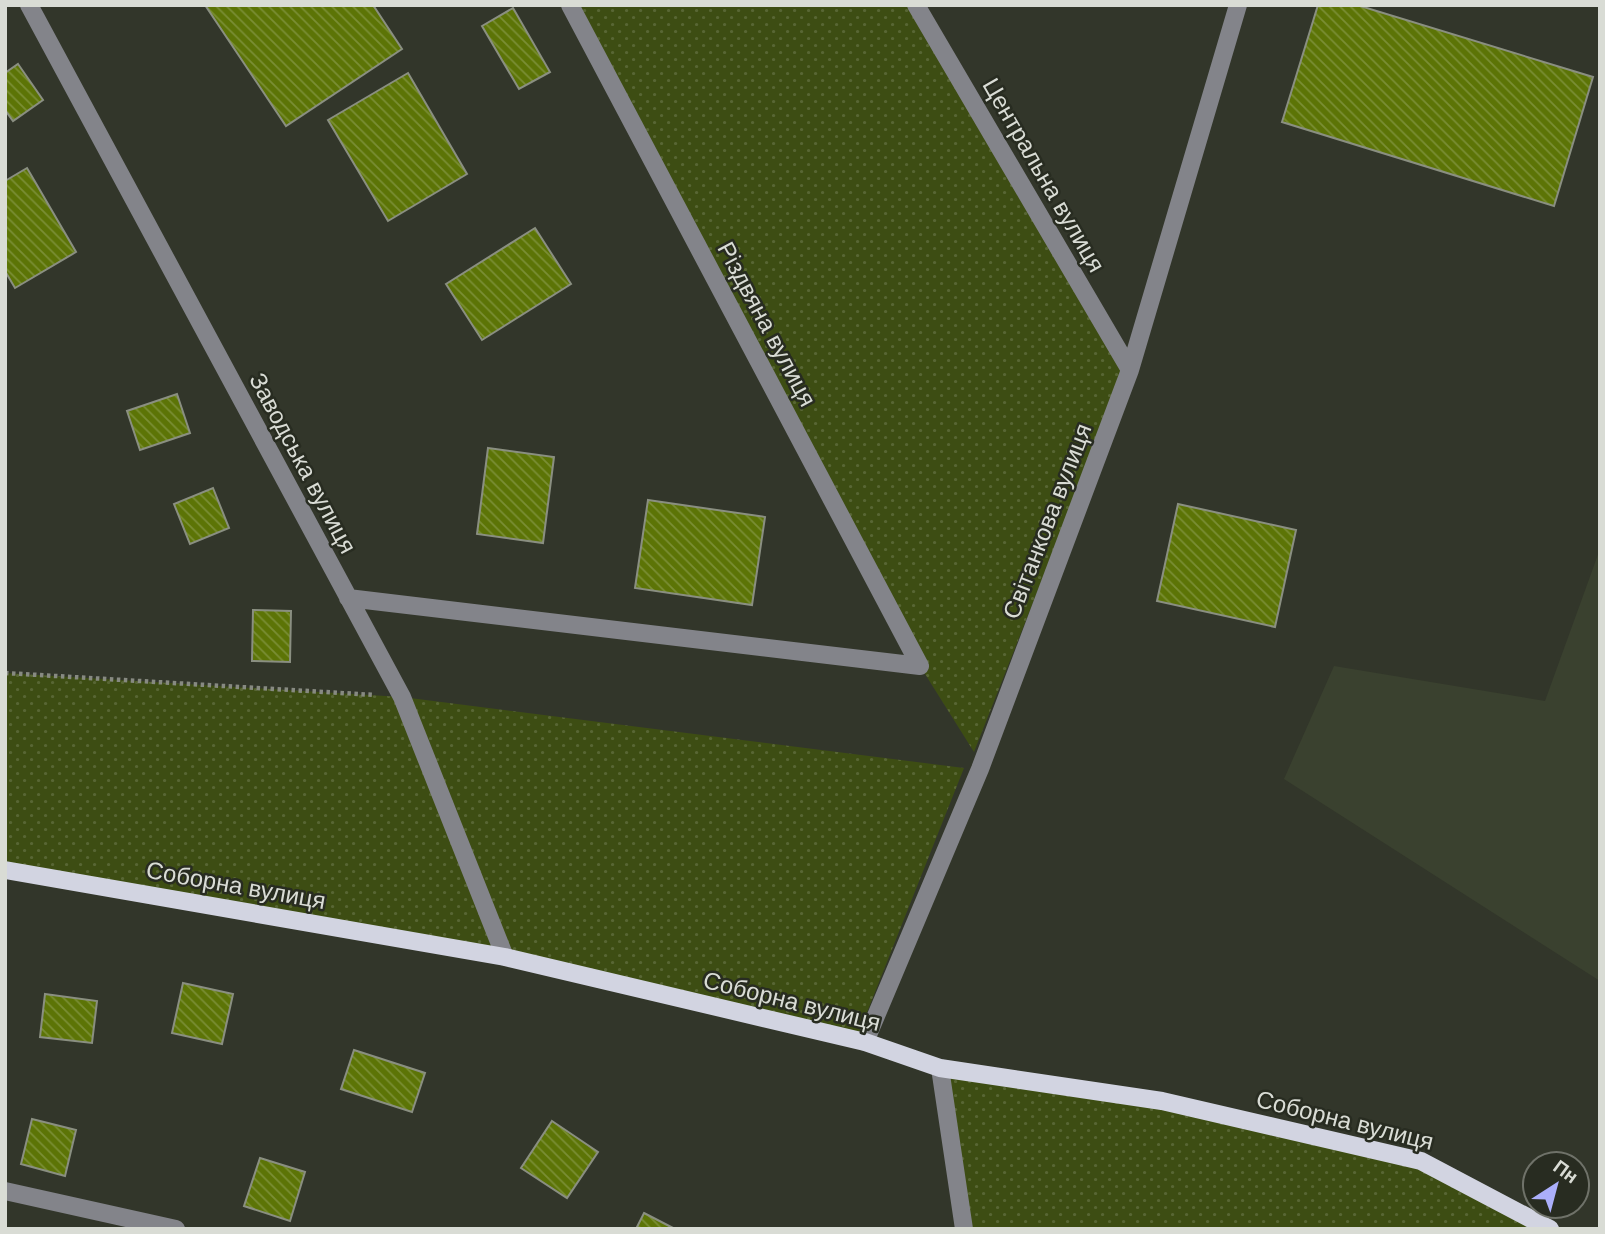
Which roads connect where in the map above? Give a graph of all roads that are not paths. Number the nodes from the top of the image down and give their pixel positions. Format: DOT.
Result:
graph roads {
  1 [pos="29,5"];
  2 [pos="570,5"];
  3 [pos="916,5"];
  4 [pos="1238,5"];
  5 [pos="1130,370"];
  6 [pos="348,598"];
  7 [pos="5,870"];
  8 [pos="505,957"];
  9 [pos="865,1042"];
  10 [pos="940,1068"];
  11 [pos="5,1191"];
  12 [pos="176,1229"];
  13 [pos="964,1229"];
  14 [pos="1550,1229"];
  1 -- 6 [label="street, Заводська вулиця"];
  2 -- 6 [label="street, Різдвяна вулиця"];
  3 -- 5 [label="street, Центральна вулиця"];
  4 -- 5 [label="street, Світанкова вулиця"];
  5 -- 9 [label="street, Світанкова вулиця"];
  6 -- 8 [label="street, Заводська вулиця"];
  7 -- 8 [label="main road, Соборна вулиця"];
  8 -- 9 [label="main road, Соборна вулиця"];
  9 -- 10 [label="main road, Соборна вулиця"];
  10 -- 13 [label="street"];
  10 -- 14 [label="main road, Соборна вулиця"];
  11 -- 12 [label="street"];
}
